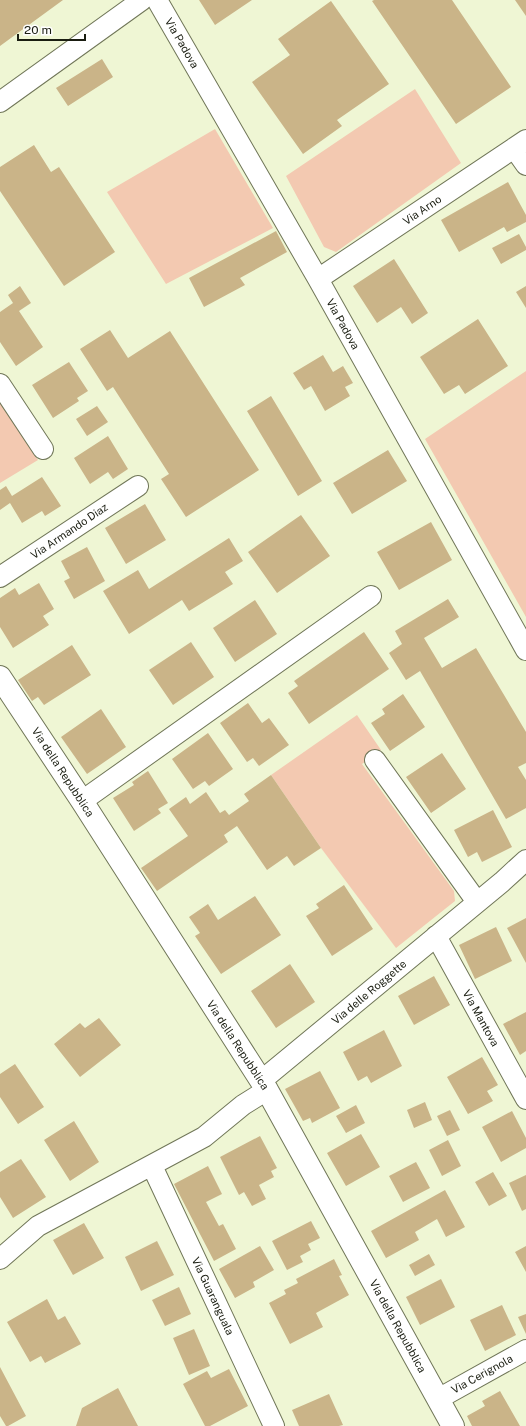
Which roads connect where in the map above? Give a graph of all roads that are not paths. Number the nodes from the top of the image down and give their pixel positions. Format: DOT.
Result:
graph roads {
  1 [pos="142,0"];
  2 [pos="157,0"];
  3 [pos="0,102"];
  4 [pos="520,144"];
  5 [pos="526,166"];
  6 [pos="318,279"];
  7 [pos="0,384"];
  8 [pos="43,449"];
  9 [pos="138,486"];
  10 [pos="0,577"];
  11 [pos="371,596"];
  12 [pos="526,650"];
  13 [pos="0,677"];
  14 [pos="376,760"];
  15 [pos="82,801"];
  16 [pos="526,861"];
  17 [pos="477,902"];
  18 [pos="436,936"];
  19 [pos="264,1085"];
  20 [pos="526,1099"];
  21 [pos="152,1166"];
  22 [pos="0,1259"];
  23 [pos="526,1350"];
  24 [pos="438,1399"];
  25 [pos="274,1426"];
  26 [pos="453,1426"];
  1 -- 3 [label="street"];
  2 -- 6 [label="street, Via Padova"];
  4 -- 5 [label="street"];
  4 -- 6 [label="street, Via Arno"];
  6 -- 12 [label="street, Via Padova"];
  7 -- 8 [label="street"];
  9 -- 10 [label="street, Via Armando Diaz"];
  11 -- 15 [label="street"];
  13 -- 15 [label="street, Via della Repubblica"];
  14 -- 17 [label="street"];
  15 -- 19 [label="street, Via della Repubblica"];
  16 -- 17 [label="street, Via delle Roggette"];
  17 -- 18 [label="street, Via delle Roggette"];
  18 -- 19 [label="street, Via delle Roggette"];
  18 -- 20 [label="street, Via Mantova"];
  19 -- 21 [label="street"];
  19 -- 24 [label="street, Via della Repubblica"];
  21 -- 22 [label="street"];
  21 -- 25 [label="street, Via Guaranguala"];
  23 -- 24 [label="street, Via Cerignola"];
  24 -- 26 [label="street, Via della Repubblica"];
}
